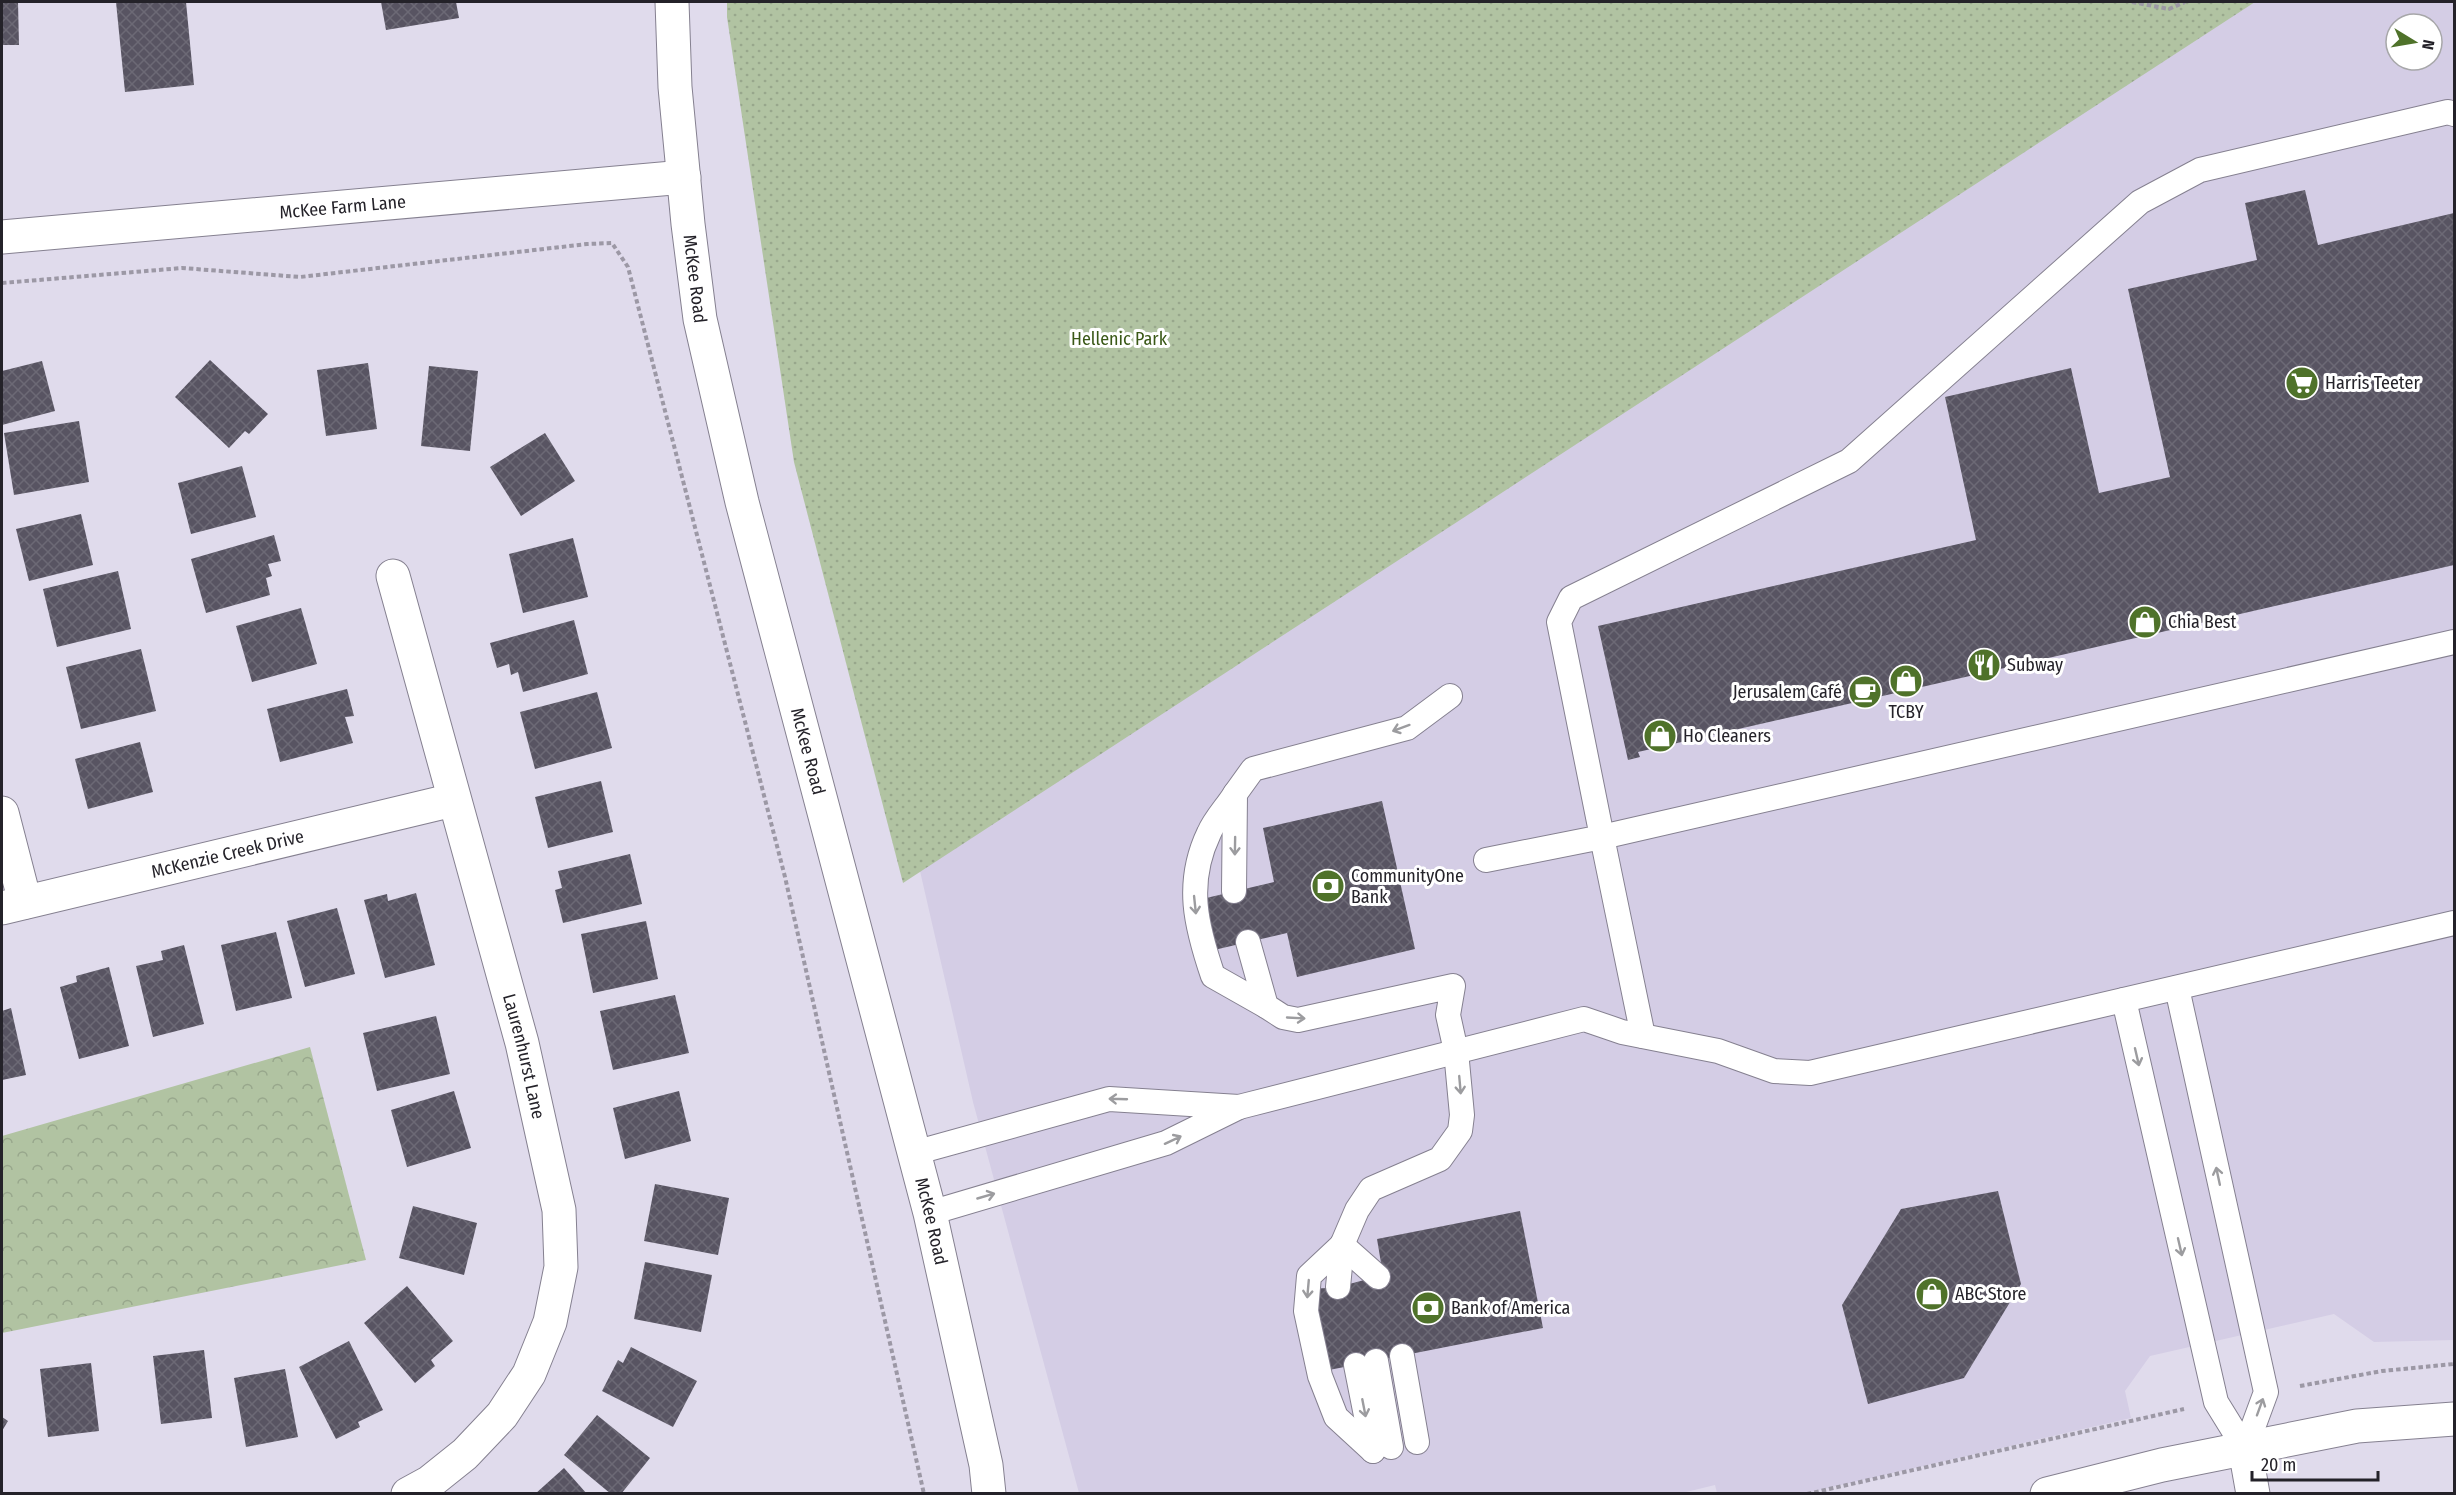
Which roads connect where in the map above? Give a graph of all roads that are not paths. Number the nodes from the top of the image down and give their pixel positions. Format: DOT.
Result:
graph roads {
  1 [pos="672,2"];
  2 [pos="2454,114"];
  3 [pos="684,177"];
  4 [pos="2,237"];
  5 [pos="393,576"];
  6 [pos="2454,642"];
  7 [pos="1450,696"];
  8 [pos="1235,794"];
  9 [pos="453,800"];
  10 [pos="2,813"];
  11 [pos="1602,837"];
  12 [pos="1486,860"];
  13 [pos="1234,891"];
  14 [pos="13,905"];
  15 [pos="2454,923"];
  16 [pos="1248,942"];
  17 [pos="2177,988"];
  18 [pos="2124,1000"];
  19 [pos="1266,1006"];
  20 [pos="1643,1036"];
  21 [pos="1456,1051"];
  22 [pos="1239,1107"];
  23 [pos="914,1153"];
  24 [pos="930,1213"];
  25 [pos="1342,1245"];
  26 [pos="1402,1356"];
  27 [pos="1366,1363"];
  28 [pos="2454,1419"];
  29 [pos="1417,1442"];
  30 [pos="2245,1449"];
  31 [pos="408,1494"];
  32 [pos="989,1494"];
  33 [pos="2047,1494"];
  34 [pos="2253,1494"];
  1 -- 3 [label="street, McKee Road"];
  2 -- 11 [label="lane"];
  3 -- 4 [label="street, McKee Farm Lane"];
  3 -- 23 [label="street, McKee Road"];
  5 -- 9 [label="street, Laurenhurst Lane"];
  6 -- 11 [label="lane"];
  7 -- 8 [label="lane, one-way"];
  8 -- 13 [label="lane, one-way"];
  8 -- 19 [label="lane, one-way"];
  9 -- 14 [label="street, McKenzie Creek Drive"];
  9 -- 31 [label="street, Laurenhurst Lane"];
  10 -- 14 [label="street"];
  11 -- 12 [label="lane"];
  11 -- 20 [label="lane"];
  15 -- 17 [label="lane"];
  16 -- 19 [label="lane"];
  17 -- 18 [label="lane"];
  30 -- 17 [label="lane, one-way"];
  18 -- 20 [label="lane"];
  18 -- 30 [label="lane, one-way"];
  19 -- 21 [label="lane, one-way"];
  20 -- 21 [label="lane"];
  21 -- 22 [label="lane"];
  21 -- 25 [label="lane, one-way"];
  22 -- 23 [label="lane, one-way"];
  24 -- 22 [label="lane, one-way"];
  23 -- 24 [label="street, McKee Road"];
  24 -- 32 [label="street, McKee Road"];
  25 -- 25 [label="lane"];
  25 -- 27 [label="lane"];
  26 -- 29 [label="lane"];
  28 -- 30 [label="street"];
  30 -- 33 [label="street"];
  30 -- 34 [label="street"];
}
